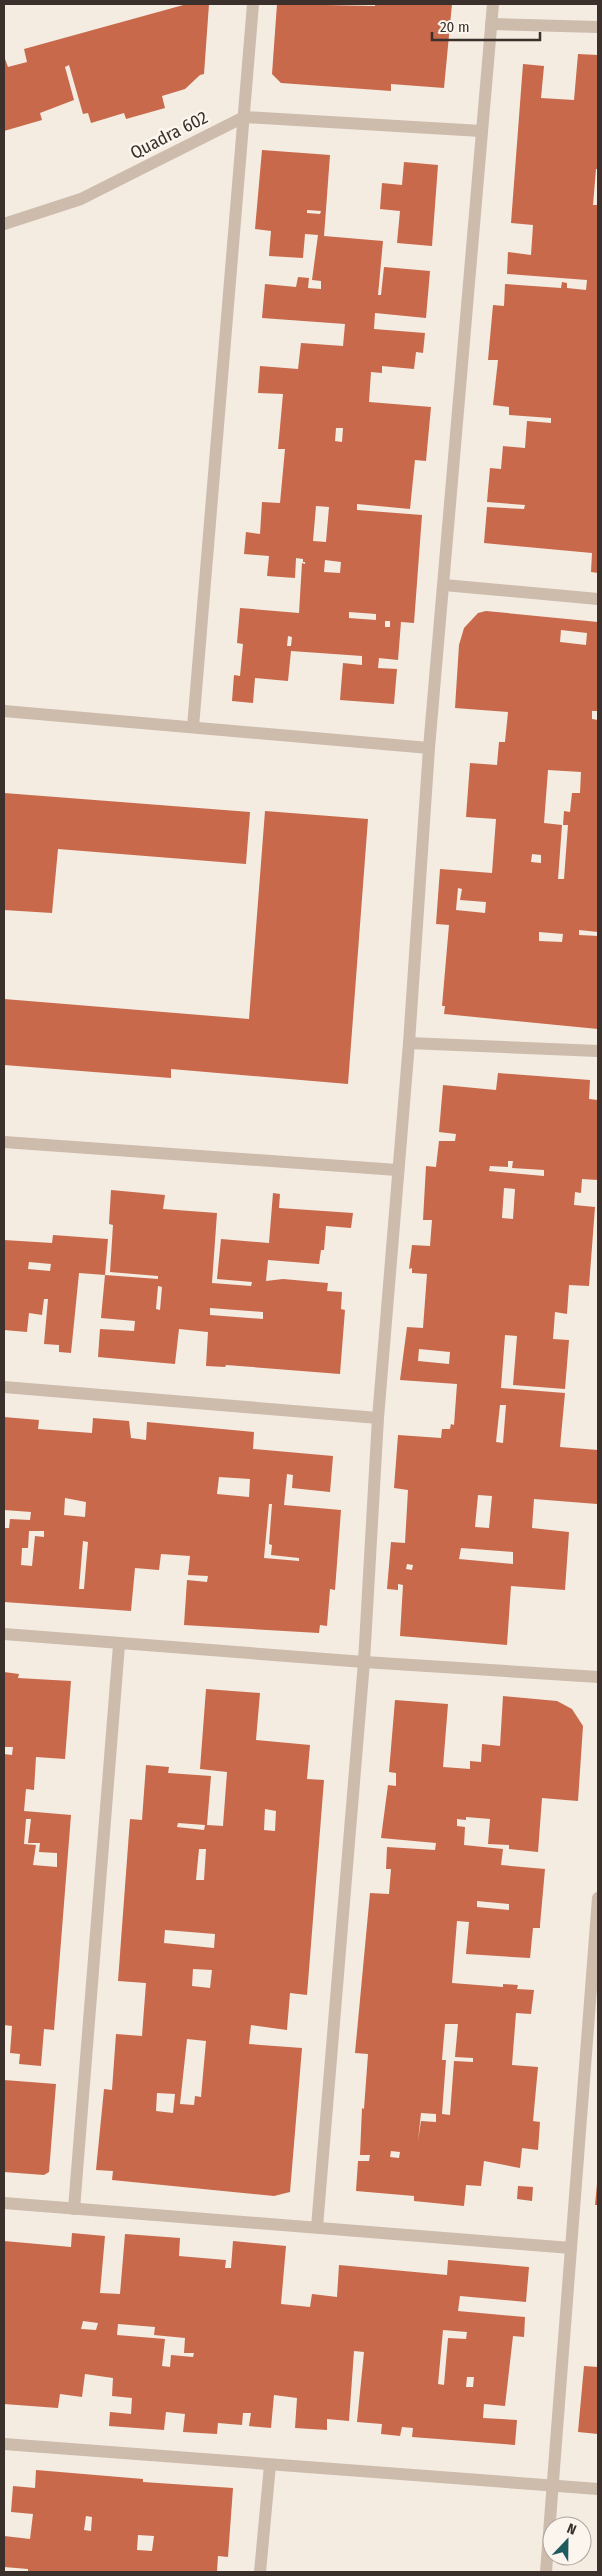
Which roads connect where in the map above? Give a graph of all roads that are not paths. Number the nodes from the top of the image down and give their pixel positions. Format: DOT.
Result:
graph roads {
  1 [pos="253,4"];
  2 [pos="493,4"];
  3 [pos="491,24"];
  4 [pos="598,27"];
  5 [pos="244,117"];
  6 [pos="481,131"];
  7 [pos="4,224"];
  8 [pos="444,585"];
  9 [pos="598,599"];
  10 [pos="4,711"];
  11 [pos="193,727"];
  12 [pos="430,748"];
  13 [pos="409,1043"];
  14 [pos="598,1051"];
  15 [pos="4,1142"];
  16 [pos="397,1170"];
  17 [pos="4,1387"];
  18 [pos="378,1418"];
  19 [pos="4,1634"];
  20 [pos="118,1644"];
  21 [pos="364,1662"];
  22 [pos="598,1677"];
  23 [pos="598,1898"];
  24 [pos="4,2203"];
  25 [pos="74,2209"];
  26 [pos="317,2227"];
  27 [pos="570,2248"];
  28 [pos="4,2444"];
  29 [pos="270,2465"];
  30 [pos="552,2486"];
  31 [pos="598,2490"];
  32 [pos="260,2572"];
  33 [pos="546,2572"];
  1 -- 5 [label="street"];
  2 -- 3 [label="street"];
  3 -- 4 [label="street"];
  3 -- 6 [label="street"];
  5 -- 6 [label="street"];
  5 -- 7 [label="street, Quadra 602"];
  5 -- 11 [label="street"];
  6 -- 8 [label="street"];
  8 -- 9 [label="street"];
  8 -- 12 [label="street"];
  10 -- 11 [label="street"];
  11 -- 12 [label="street"];
  12 -- 13 [label="street"];
  13 -- 14 [label="street"];
  13 -- 16 [label="street"];
  15 -- 16 [label="street"];
  16 -- 18 [label="street"];
  17 -- 18 [label="street"];
  18 -- 21 [label="street"];
  19 -- 20 [label="street"];
  20 -- 21 [label="street"];
  20 -- 25 [label="street"];
  21 -- 22 [label="street"];
  21 -- 26 [label="street"];
  23 -- 27 [label="street"];
  24 -- 25 [label="street"];
  25 -- 26 [label="street"];
  26 -- 27 [label="street"];
  27 -- 30 [label="street"];
  28 -- 29 [label="street"];
  29 -- 30 [label="street"];
  29 -- 32 [label="street"];
  30 -- 31 [label="street"];
  30 -- 33 [label="street"];
}
